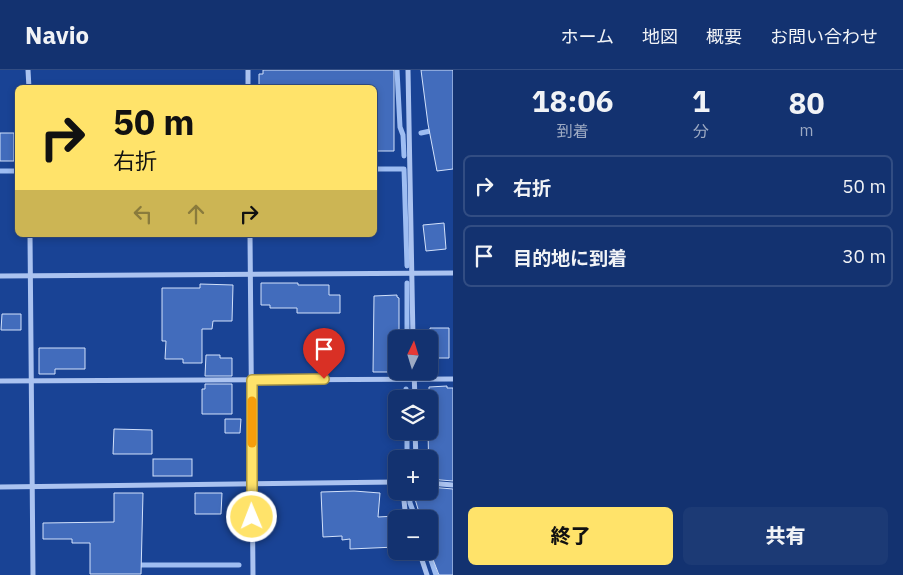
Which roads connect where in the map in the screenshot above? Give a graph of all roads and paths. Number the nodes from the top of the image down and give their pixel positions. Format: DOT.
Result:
graph roads {
  1 [pos="28,70"];
  2 [pos="248,70"];
  3 [pos="408,70"];
  4 [pos="29,85"];
  5 [pos="248,85"];
  6 [pos="30,237"];
  7 [pos="250,237"];
  8 [pos="453,273"];
  9 [pos="251,274"];
  10 [pos="412,274"];
  11 [pos="0,276"];
  12 [pos="30,276"];
  13 [pos="414,330"];
  14 [pos="388,379"];
  15 [pos="438,379"];
  16 [pos="453,379"];
  17 [pos="31,380"];
  18 [pos="252,380"];
  19 [pos="0,381"];
  20 [pos="388,482"];
  21 [pos="252,484"];
  22 [pos="438,484"];
  23 [pos="453,485"];
  24 [pos="0,487"];
  25 [pos="32,487"];
  26 [pos="422,560"];
  27 [pos="32,575"];
  28 [pos="253,575"];
  29 [pos="427,575"];
  1 -- 4 [label="street"];
  2 -- 5 [label="street"];
  3 -- 10 [label="street"];
  6 -- 12 [label="street"];
  7 -- 9 [label="street"];
  8 -- 10 [label="street"];
  9 -- 10 [label="street"];
  9 -- 12 [label="street"];
  9 -- 18 [label="street"];
  10 -- 13 [label="street"];
  11 -- 12 [label="street"];
  12 -- 17 [label="street"];
  14 -- 18 [label="street"];
  15 -- 16 [label="street"];
  17 -- 18 [label="street"];
  17 -- 19 [label="street"];
  17 -- 25 [label="street"];
  18 -- 21 [label="street"];
  20 -- 21 [label="street"];
  21 -- 25 [label="street"];
  21 -- 28 [label="street"];
  22 -- 23 [label="street"];
  24 -- 25 [label="street"];
  25 -- 27 [label="street"];
  26 -- 29 [label="street"];
}
